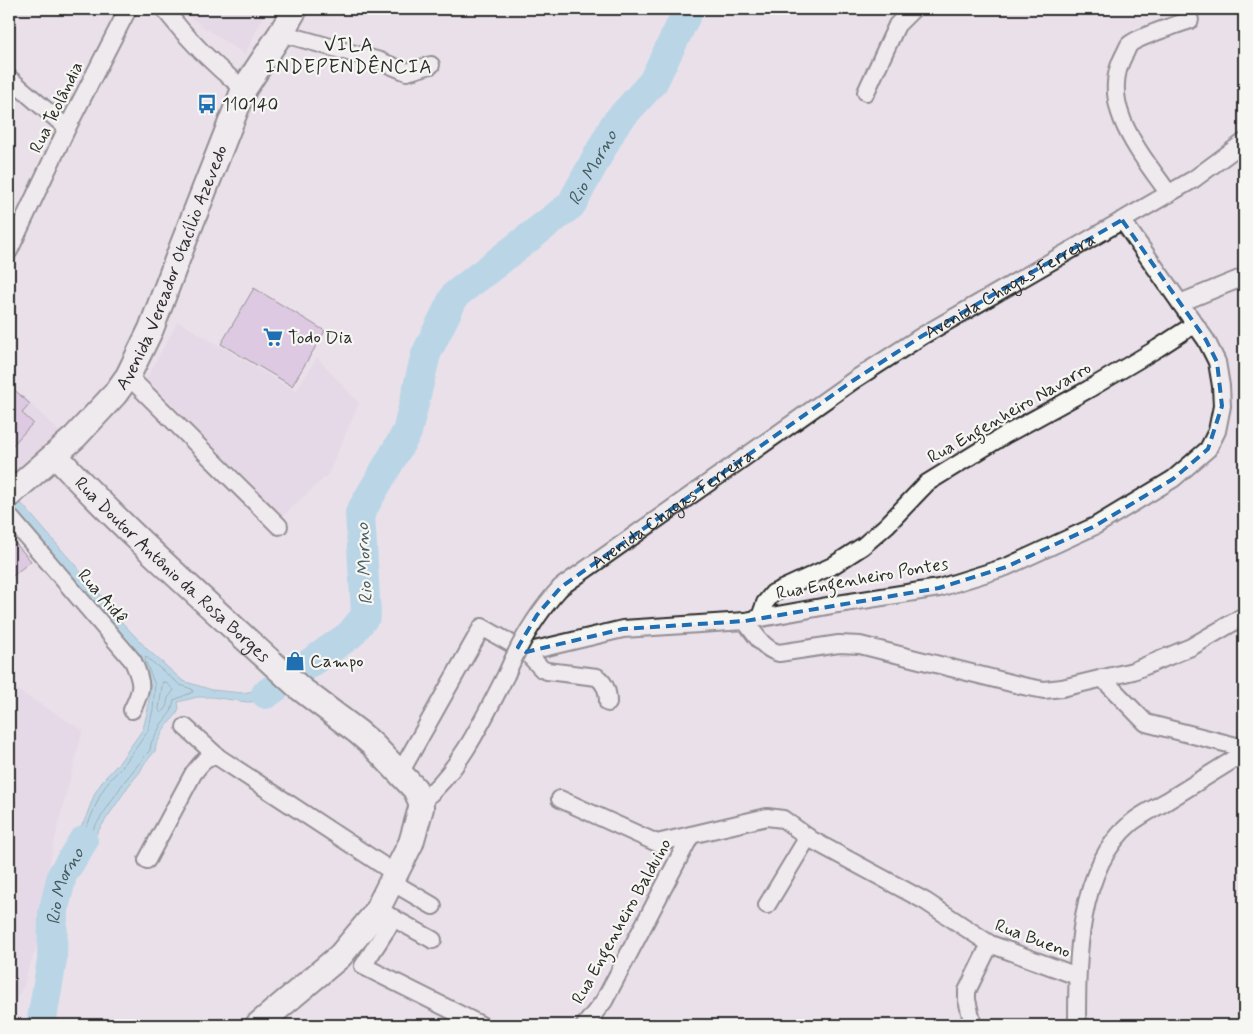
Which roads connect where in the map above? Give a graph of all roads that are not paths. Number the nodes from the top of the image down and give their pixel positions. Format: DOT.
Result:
graph roads {
  1 [pos="128,9"];
  2 [pos="164,9"];
  3 [pos="295,9"];
  4 [pos="913,9"];
  5 [pos="1190,20"];
  6 [pos="281,33"];
  7 [pos="431,64"];
  8 [pos="9,78"];
  9 [pos="244,89"];
  10 [pos="866,92"];
  11 [pos="67,128"];
  12 [pos="1244,142"];
  13 [pos="1169,194"];
  14 [pos="1122,220"];
  15 [pos="9,251"];
  16 [pos="1244,277"];
  17 [pos="1180,303"];
  18 [pos="1194,324"];
  19 [pos="128,376"];
  20 [pos="55,456"];
  21 [pos="9,495"];
  22 [pos="9,516"];
  23 [pos="279,526"];
  24 [pos="1244,616"];
  25 [pos="752,619"];
  26 [pos="526,652"];
  27 [pos="1102,678"];
  28 [pos="608,703"];
  29 [pos="132,710"];
  30 [pos="185,727"];
  31 [pos="1244,748"];
  32 [pos="1244,753"];
  33 [pos="218,757"];
  34 [pos="400,773"];
  35 [pos="560,799"];
  36 [pos="421,802"];
  37 [pos="691,835"];
  38 [pos="808,837"];
  39 [pos="148,860"];
  40 [pos="394,878"];
  41 [pos="767,905"];
  42 [pos="433,906"];
  43 [pos="386,913"];
  44 [pos="433,940"];
  45 [pos="990,944"];
  46 [pos="1077,976"];
  47 [pos="258,1025"];
  48 [pos="481,1025"];
  49 [pos="585,1025"];
  50 [pos="973,1025"];
  51 [pos="1077,1025"];
  1 -- 11 [label="street, Rua Teolândia"];
  2 -- 9 [label="street"];
  3 -- 6 [label="street, Avenida Vereador Otacílio Azevedo"];
  4 -- 10 [label="street"];
  5 -- 13 [label="street"];
  6 -- 7 [label="street"];
  6 -- 9 [label="street, Avenida Vereador Otacílio Azevedo"];
  8 -- 11 [label="street"];
  9 -- 19 [label="street, Avenida Vereador Otacílio Azevedo"];
  11 -- 15 [label="street, Rua Teolândia"];
  12 -- 13 [label="street, Avenida Chagas Ferreira"];
  13 -- 14 [label="street, Avenida Chagas Ferreira"];
  14 -- 17 [label="street, Rua Engenheiro Pontes"];
  14 -- 36 [label="street, Avenida Chagas Ferreira, bridge"];
  16 -- 17 [label="street"];
  17 -- 18 [label="street, Rua Engenheiro Pontes"];
  18 -- 25 [label="street, Rua Engenheiro Navarro"];
  18 -- 25 [label="street, Rua Engenheiro Pontes"];
  19 -- 20 [label="street, Avenida Vereador Otacílio Azevedo"];
  19 -- 23 [label="street"];
  20 -- 21 [label="street, Avenida Vereador Otacílio Azevedo"];
  20 -- 34 [label="street, Rua Doutor Antônio da Rosa Borges"];
  22 -- 29 [label="street, Rua Aidê"];
  24 -- 27 [label="street"];
  25 -- 26 [label="street, Rua Engenheiro Pontes"];
  25 -- 27 [label="street"];
  26 -- 28 [label="street"];
  26 -- 34 [label="street"];
  27 -- 31 [label="street"];
  30 -- 33 [label="street"];
  32 -- 46 [label="street"];
  33 -- 39 [label="street"];
  33 -- 40 [label="street"];
  34 -- 36 [label="street, Rua Doutor Antônio da Rosa Borges"];
  35 -- 37 [label="street, Rua Bueno"];
  36 -- 40 [label="street"];
  37 -- 38 [label="street, Rua Bueno"];
  37 -- 49 [label="street, Rua Engenheiro Balduino"];
  38 -- 41 [label="street"];
  38 -- 45 [label="street, Rua Bueno"];
  40 -- 42 [label="street"];
  40 -- 43 [label="street"];
  43 -- 44 [label="street"];
  43 -- 47 [label="street"];
  43 -- 48 [label="street"];
  45 -- 46 [label="street, Rua Bueno"];
  45 -- 50 [label="street"];
  46 -- 51 [label="street"];
}
